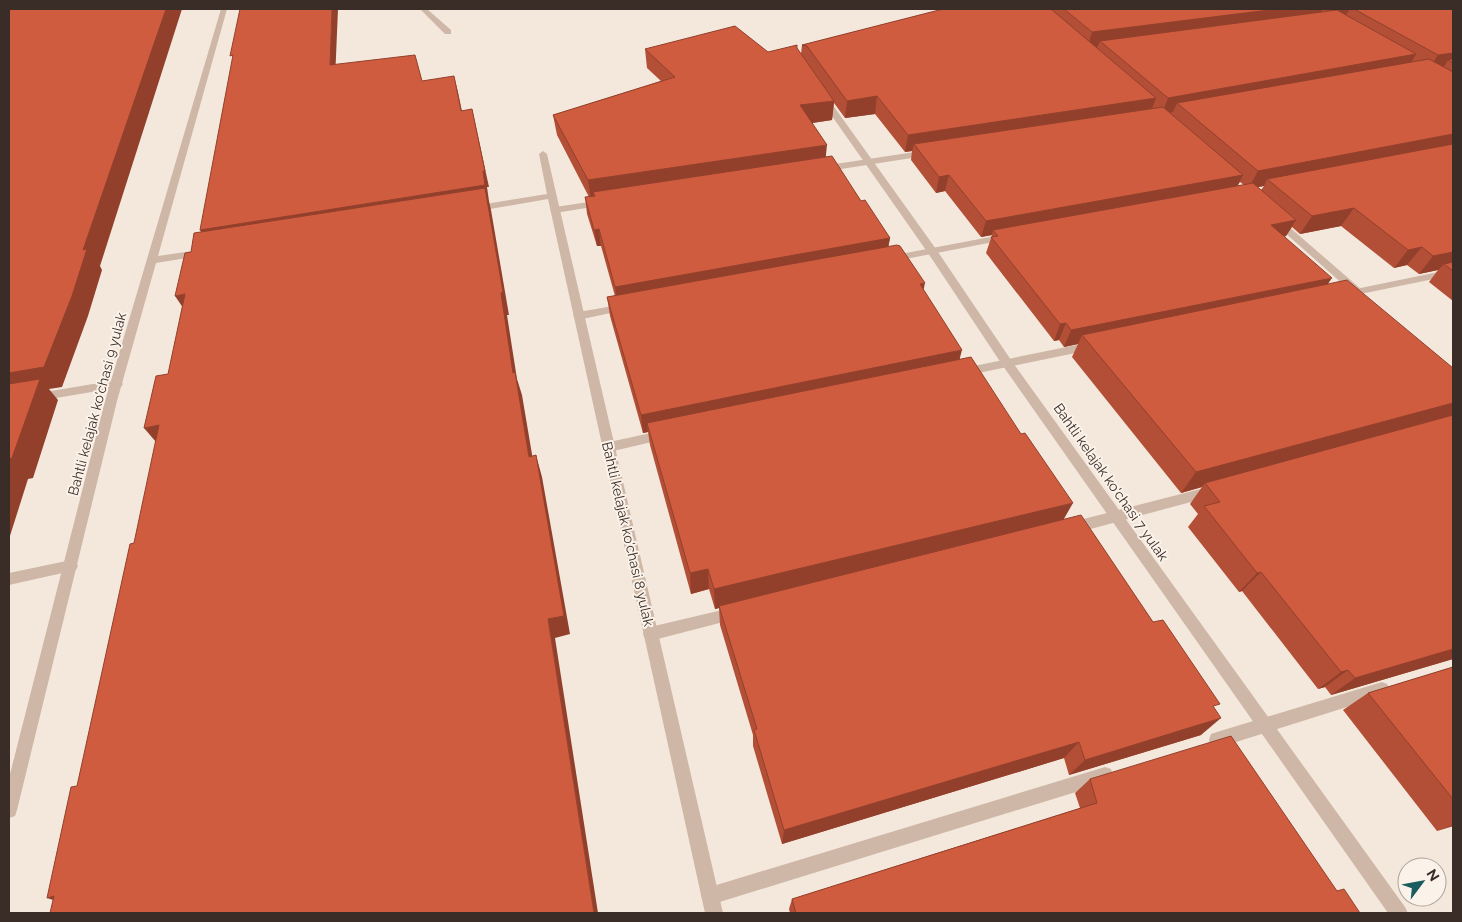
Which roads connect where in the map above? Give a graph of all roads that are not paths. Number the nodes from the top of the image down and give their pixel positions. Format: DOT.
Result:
graph roads {
  1 [pos="224,9"];
  2 [pos="423,9"];
  3 [pos="448,32"];
  4 [pos="818,90"];
  5 [pos="937,152"];
  6 [pos="543,154"];
  7 [pos="869,162"];
  8 [pos="810,171"];
  9 [pos="552,196"];
  10 [pos="614,201"];
  11 [pos="464,210"];
  12 [pos="555,210"];
  13 [pos="1269,214"];
  14 [pos="1021,235"];
  15 [pos="210,251"];
  16 [pos="932,251"];
  17 [pos="152,260"];
  18 [pos="875,261"];
  19 [pos="1453,272"];
  20 [pos="1362,295"];
  21 [pos="1338,296"];
  22 [pos="636,305"];
  23 [pos="578,316"];
  24 [pos="1105,343"];
  25 [pos="1008,363"];
  26 [pos="949,375"];
  27 [pos="117,384"];
  28 [pos="9,402"];
  29 [pos="677,433"];
  30 [pos="609,447"];
  31 [pos="1223,488"];
  32 [pos="1118,517"];
  33 [pos="1061,531"];
  34 [pos="71,566"];
  35 [pos="9,579"];
  36 [pos="746,610"];
  37 [pos="650,634"];
  38 [pos="1397,685"];
  39 [pos="1264,726"];
  40 [pos="1198,746"];
  41 [pos="1121,770"];
  42 [pos="11,794"];
  43 [pos="9,810"];
  44 [pos="710,896"];
  45 [pos="714,913"];
  46 [pos="1399,913"];
  1 -- 17 [label="street, Bahtli kelajak ko'chasi 9 yulak"];
  2 -- 3 [label="street"];
  4 -- 7 [label="street, Bahtli kelajak ko'chasi 7 yulak"];
  5 -- 7 [label="street"];
  6 -- 9 [label="street, Bahtli kelajak ko'chasi 8 yulak"];
  7 -- 8 [label="street"];
  7 -- 16 [label="street, Bahtli kelajak ko'chasi 7 yulak"];
  9 -- 11 [label="street"];
  9 -- 12 [label="street, Bahtli kelajak ko'chasi 8 yulak"];
  10 -- 12 [label="street"];
  12 -- 23 [label="street, Bahtli kelajak ko'chasi 8 yulak"];
  13 -- 20 [label="street"];
  14 -- 16 [label="street"];
  15 -- 17 [label="street"];
  16 -- 18 [label="street"];
  16 -- 25 [label="street, Bahtli kelajak ko'chasi 7 yulak"];
  17 -- 27 [label="street, Bahtli kelajak ko'chasi 9 yulak"];
  19 -- 20 [label="street"];
  20 -- 21 [label="street"];
  22 -- 23 [label="street"];
  23 -- 30 [label="street, Bahtli kelajak ko'chasi 8 yulak"];
  24 -- 25 [label="street"];
  25 -- 26 [label="street"];
  25 -- 32 [label="street, Bahtli kelajak ko'chasi 7 yulak"];
  27 -- 28 [label="street"];
  27 -- 34 [label="street, Bahtli kelajak ko'chasi 9 yulak"];
  29 -- 30 [label="street"];
  30 -- 37 [label="street, Bahtli kelajak ko'chasi 8 yulak"];
  31 -- 32 [label="street"];
  32 -- 33 [label="street"];
  32 -- 39 [label="street, Bahtli kelajak ko'chasi 7 yulak"];
  34 -- 35 [label="street"];
  34 -- 42 [label="street, Bahtli kelajak ko'chasi 9 yulak"];
  36 -- 37 [label="street"];
  37 -- 44 [label="street, Bahtli kelajak ko'chasi 8 yulak"];
  38 -- 39 [label="street"];
  39 -- 40 [label="street"];
  39 -- 46 [label="street, Bahtli kelajak ko'chasi 7 yulak"];
  41 -- 44 [label="street"];
  42 -- 43 [label="street, Bahtli kelajak ko'chasi 9 yulak"];
  44 -- 45 [label="street, Bahtli kelajak ko'chasi 8 yulak"];
}
